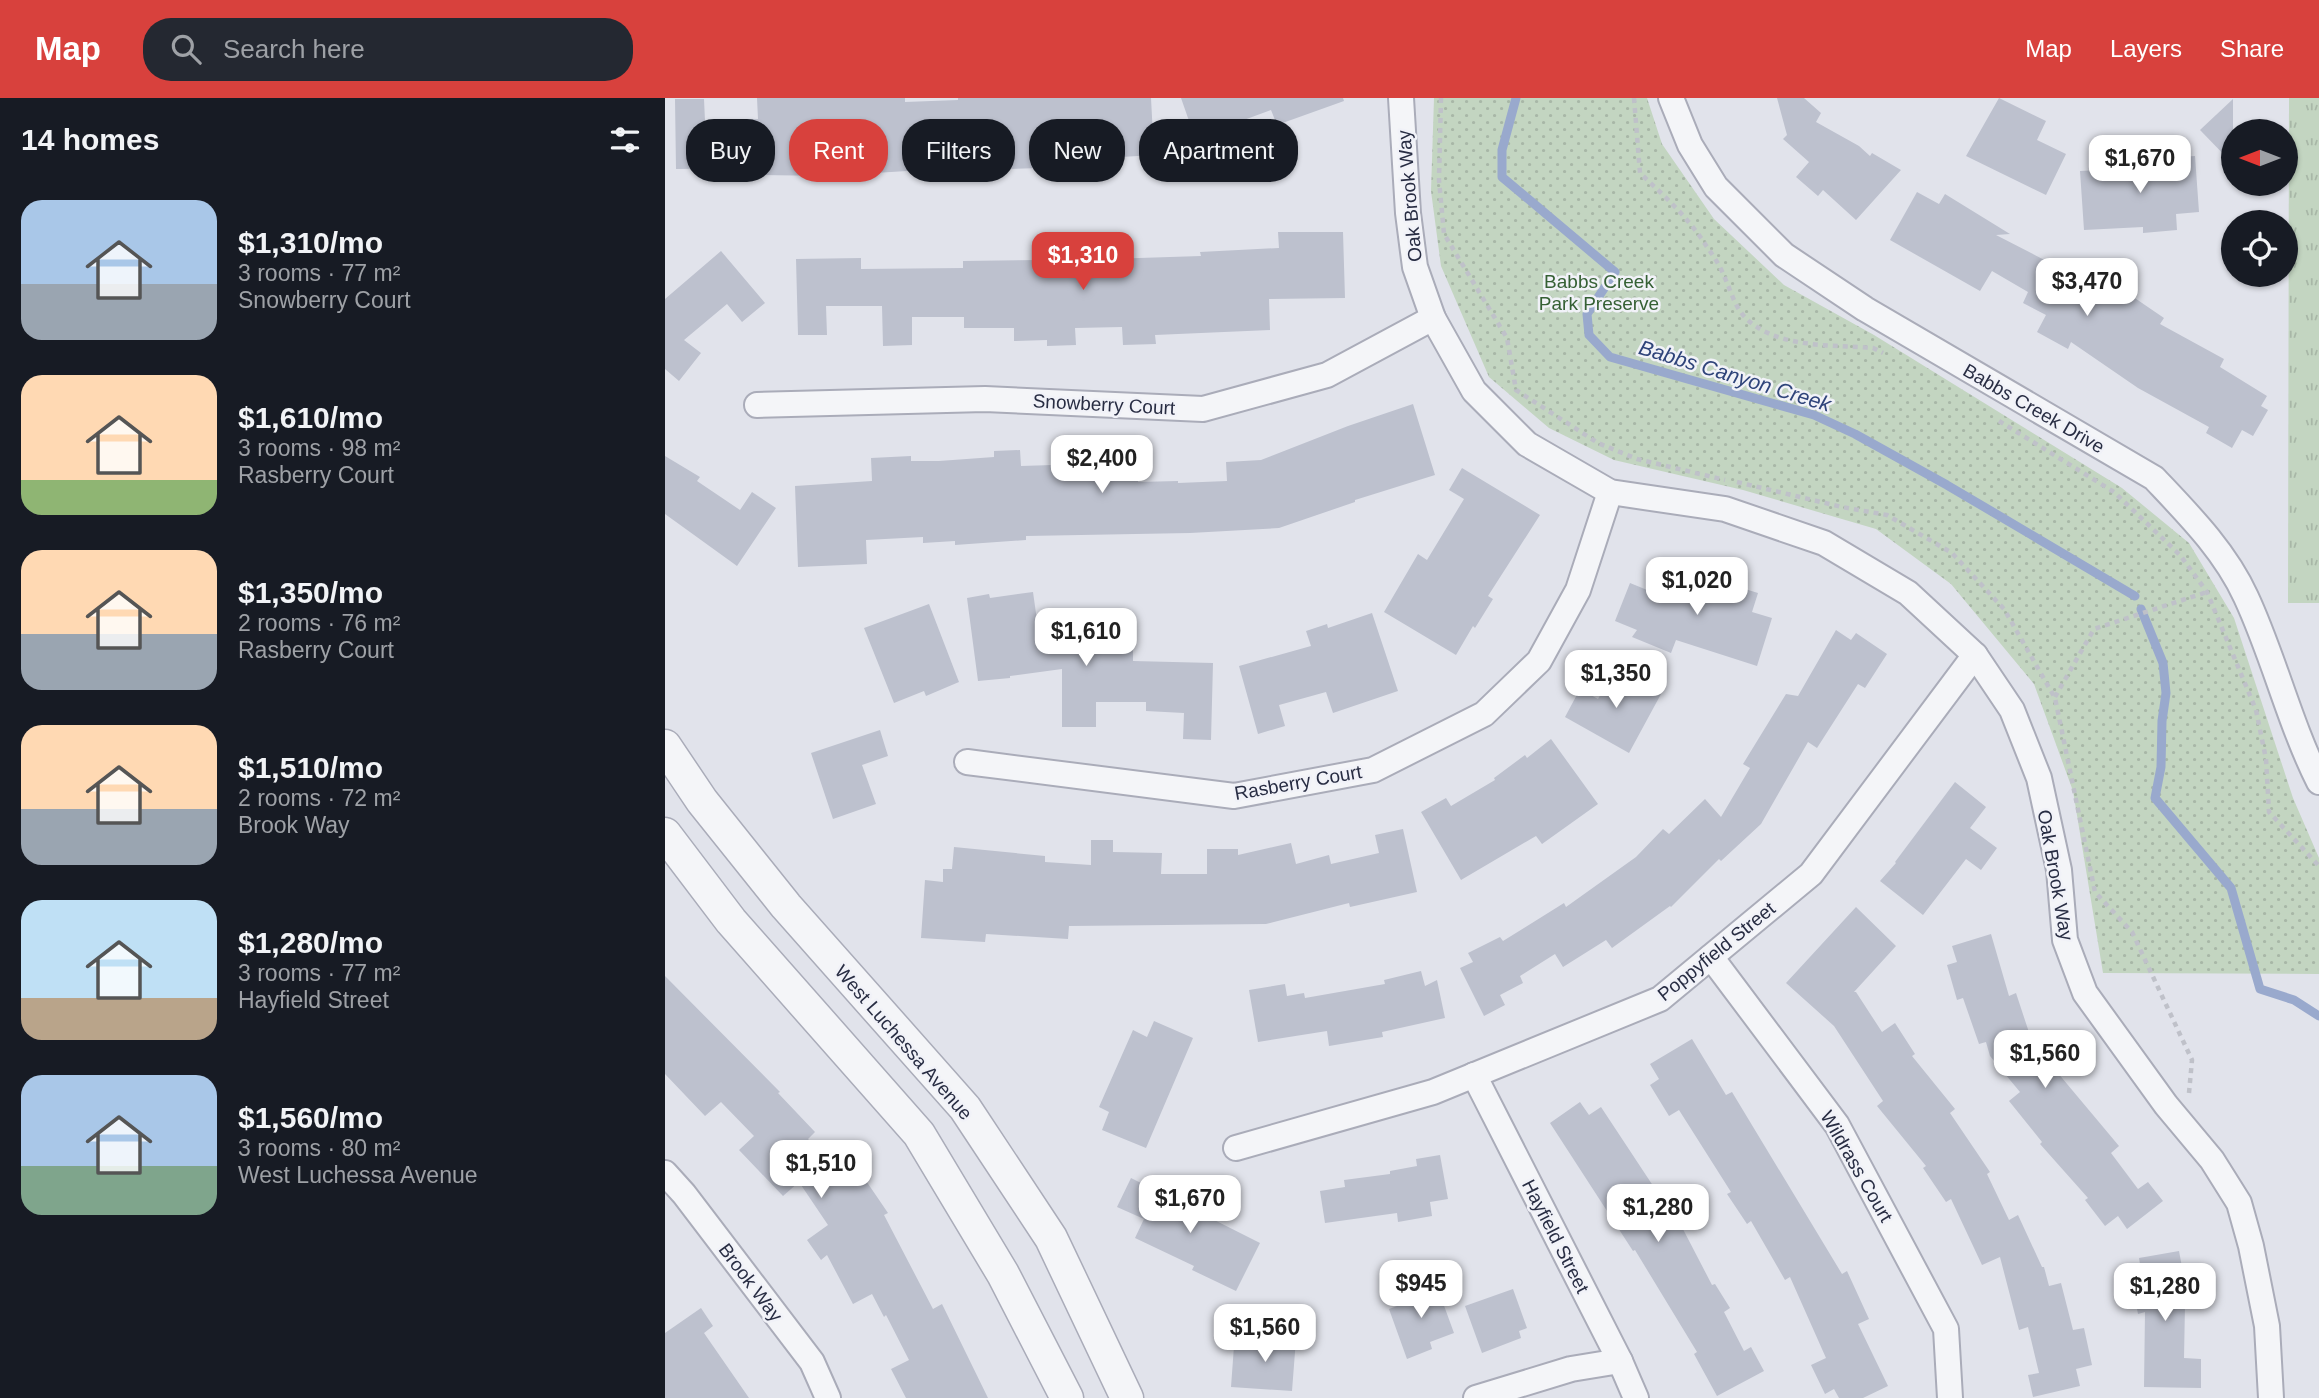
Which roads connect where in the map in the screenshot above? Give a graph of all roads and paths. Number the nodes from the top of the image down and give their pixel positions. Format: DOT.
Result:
graph roads {
  1 [pos="1401,98"];
  2 [pos="1441,98"];
  3 [pos="1634,98"];
  4 [pos="1671,98"];
  5 [pos="1433,318"];
  6 [pos="1885,355"];
  7 [pos="757,405"];
  8 [pos="1990,416"];
  9 [pos="1610,492"];
  10 [pos="2207,592"];
  11 [pos="1975,655"];
  12 [pos="2055,698"];
  13 [pos="665,746"];
  14 [pos="967,762"];
  15 [pos="2319,782"];
  16 [pos="665,834"];
  17 [pos="2319,866"];
  18 [pos="1711,957"];
  19 [pos="1475,1075"];
  20 [pos="2186,1129"];
  21 [pos="1236,1148"];
  22 [pos="665,1172"];
  23 [pos="1620,1361"];
  24 [pos="828,1398"];
  25 [pos="1067,1398"];
  26 [pos="1127,1398"];
  27 [pos="1476,1398"];
  28 [pos="1636,1398"];
  29 [pos="1950,1398"];
  30 [pos="2271,1398"];
  1 -- 5 [label="street, Oak Brook Way"];
  2 -- 12 [label="path"];
  3 -- 6 [label="path"];
  4 -- 15 [label="street, Babbs Creek Drive"];
  5 -- 7 [label="street, Snowberry Court"];
  5 -- 9 [label="street, Oak Brook Way"];
  8 -- 10 [label="path"];
  9 -- 11 [label="street, Oak Brook Way"];
  9 -- 14 [label="street, Rasberry Court"];
  10 -- 12 [label="path"];
  10 -- 17 [label="path"];
  11 -- 18 [label="street, Poppyfield Street"];
  11 -- 20 [label="street, Oak Brook Way"];
  12 -- 20 [label="path"];
  13 -- 26 [label="street, West Luchessa Avenue"];
  16 -- 25 [label="street"];
  18 -- 19 [label="street, Poppyfield Street"];
  18 -- 29 [label="street, Wildrass Court"];
  19 -- 21 [label="street, Poppyfield Street"];
  19 -- 23 [label="street, Hayfield Street"];
  20 -- 30 [label="street, Oak Brook Way"];
  22 -- 24 [label="street, Brook Way"];
  23 -- 27 [label="street"];
  23 -- 28 [label="street, Hayfield Street"];
}
